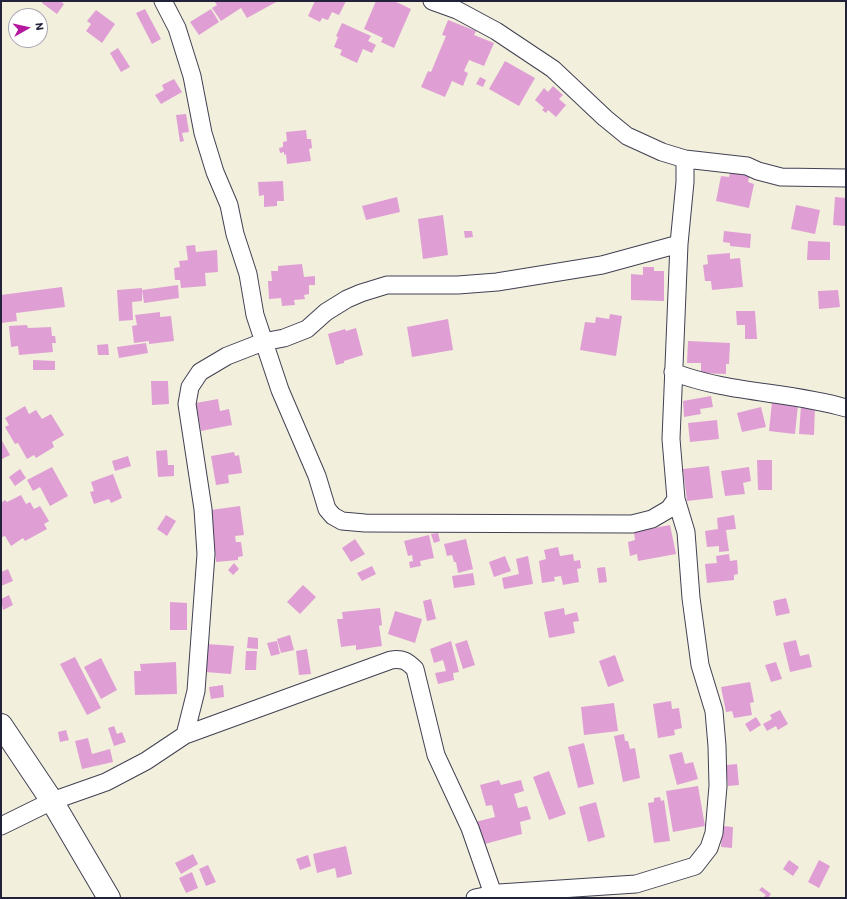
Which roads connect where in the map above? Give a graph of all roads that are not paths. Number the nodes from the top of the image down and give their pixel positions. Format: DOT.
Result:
graph roads {
  1 [pos="163,1"];
  2 [pos="432,1"];
  3 [pos="685,159"];
  4 [pos="846,178"];
  5 [pos="679,244"];
  6 [pos="263,342"];
  7 [pos="673,372"];
  8 [pos="846,408"];
  9 [pos="676,498"];
  10 [pos="1,725"];
  11 [pos="185,735"];
  12 [pos="52,801"];
  13 [pos="1,826"];
  14 [pos="497,895"];
  15 [pos="110,898"];
  16 [pos="475,898"];
  1 -- 6 [label="street"];
  2 -- 3 [label="street"];
  3 -- 4 [label="street"];
  3 -- 5 [label="street"];
  5 -- 6 [label="street"];
  5 -- 7 [label="street"];
  6 -- 9 [label="street"];
  6 -- 11 [label="street"];
  7 -- 8 [label="street"];
  7 -- 9 [label="street"];
  9 -- 14 [label="street"];
  10 -- 12 [label="main road"];
  11 -- 12 [label="street"];
  11 -- 14 [label="street"];
  12 -- 13 [label="street"];
  12 -- 15 [label="main road"];
  14 -- 16 [label="street"];
}
